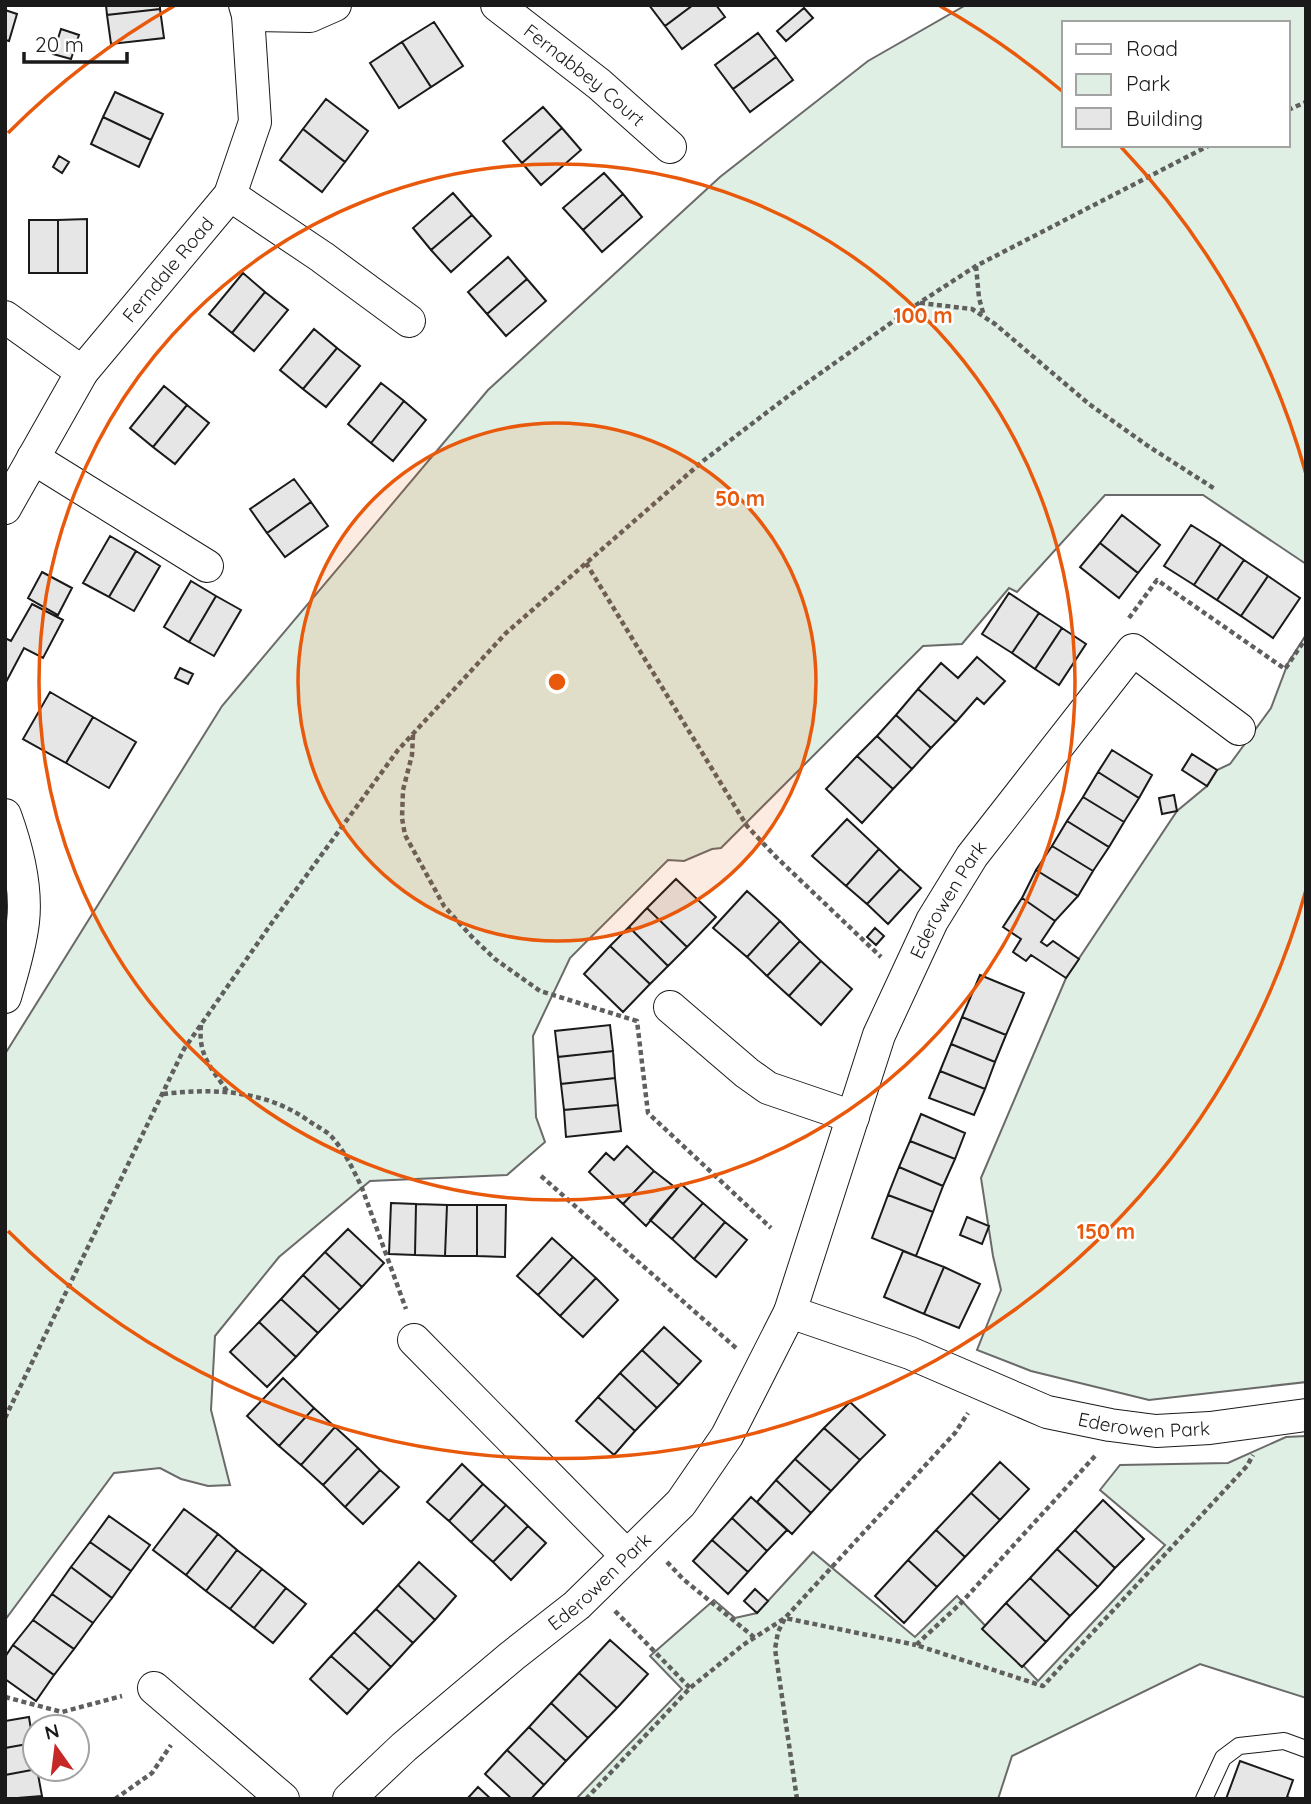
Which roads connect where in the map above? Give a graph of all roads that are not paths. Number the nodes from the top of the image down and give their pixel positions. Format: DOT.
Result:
graph roads {
  1 [pos="335,5"];
  2 [pos="497,5"];
  3 [pos="247,10"];
  4 [pos="670,147"];
  5 [pos="230,195"];
  6 [pos="5,317"];
  7 [pos="409,321"];
  8 [pos="82,372"];
  9 [pos="33,458"];
  10 [pos="5,508"];
  11 [pos="207,566"];
  12 [pos="1239,729"];
  13 [pos="5,815"];
  14 [pos="5,997"];
  15 [pos="670,1007"];
  16 [pos="853,1117"];
  17 [pos="790,1312"];
  18 [pos="414,1340"];
  19 [pos="1306,1415"];
  20 [pos="636,1547"];
  21 [pos="153,1688"];
  22 [pos="1306,1749"];
  23 [pos="283,1799"];
  24 [pos="349,1799"];
  25 [pos="1204,1799"];
  1 -- 3 [label="street"];
  2 -- 4 [label="street, Fernabbey Court"];
  3 -- 5 [label="street, Ferndale Road"];
  5 -- 7 [label="street"];
  5 -- 8 [label="street, Ferndale Road"];
  6 -- 8 [label="street"];
  8 -- 9 [label="street, Ferndale Road"];
  9 -- 10 [label="street, Ferndale Road"];
  9 -- 11 [label="street"];
  12 -- 16 [label="street, Ederowen Park"];
  13 -- 14 [label="street"];
  15 -- 16 [label="street"];
  16 -- 17 [label="street, Ederowen Park"];
  17 -- 19 [label="street, Ederowen Park"];
  17 -- 20 [label="street, Ederowen Park"];
  18 -- 20 [label="street"];
  20 -- 24 [label="street, Ederowen Park"];
  21 -- 23 [label="street"];
  22 -- 25 [label="lane"];
}
